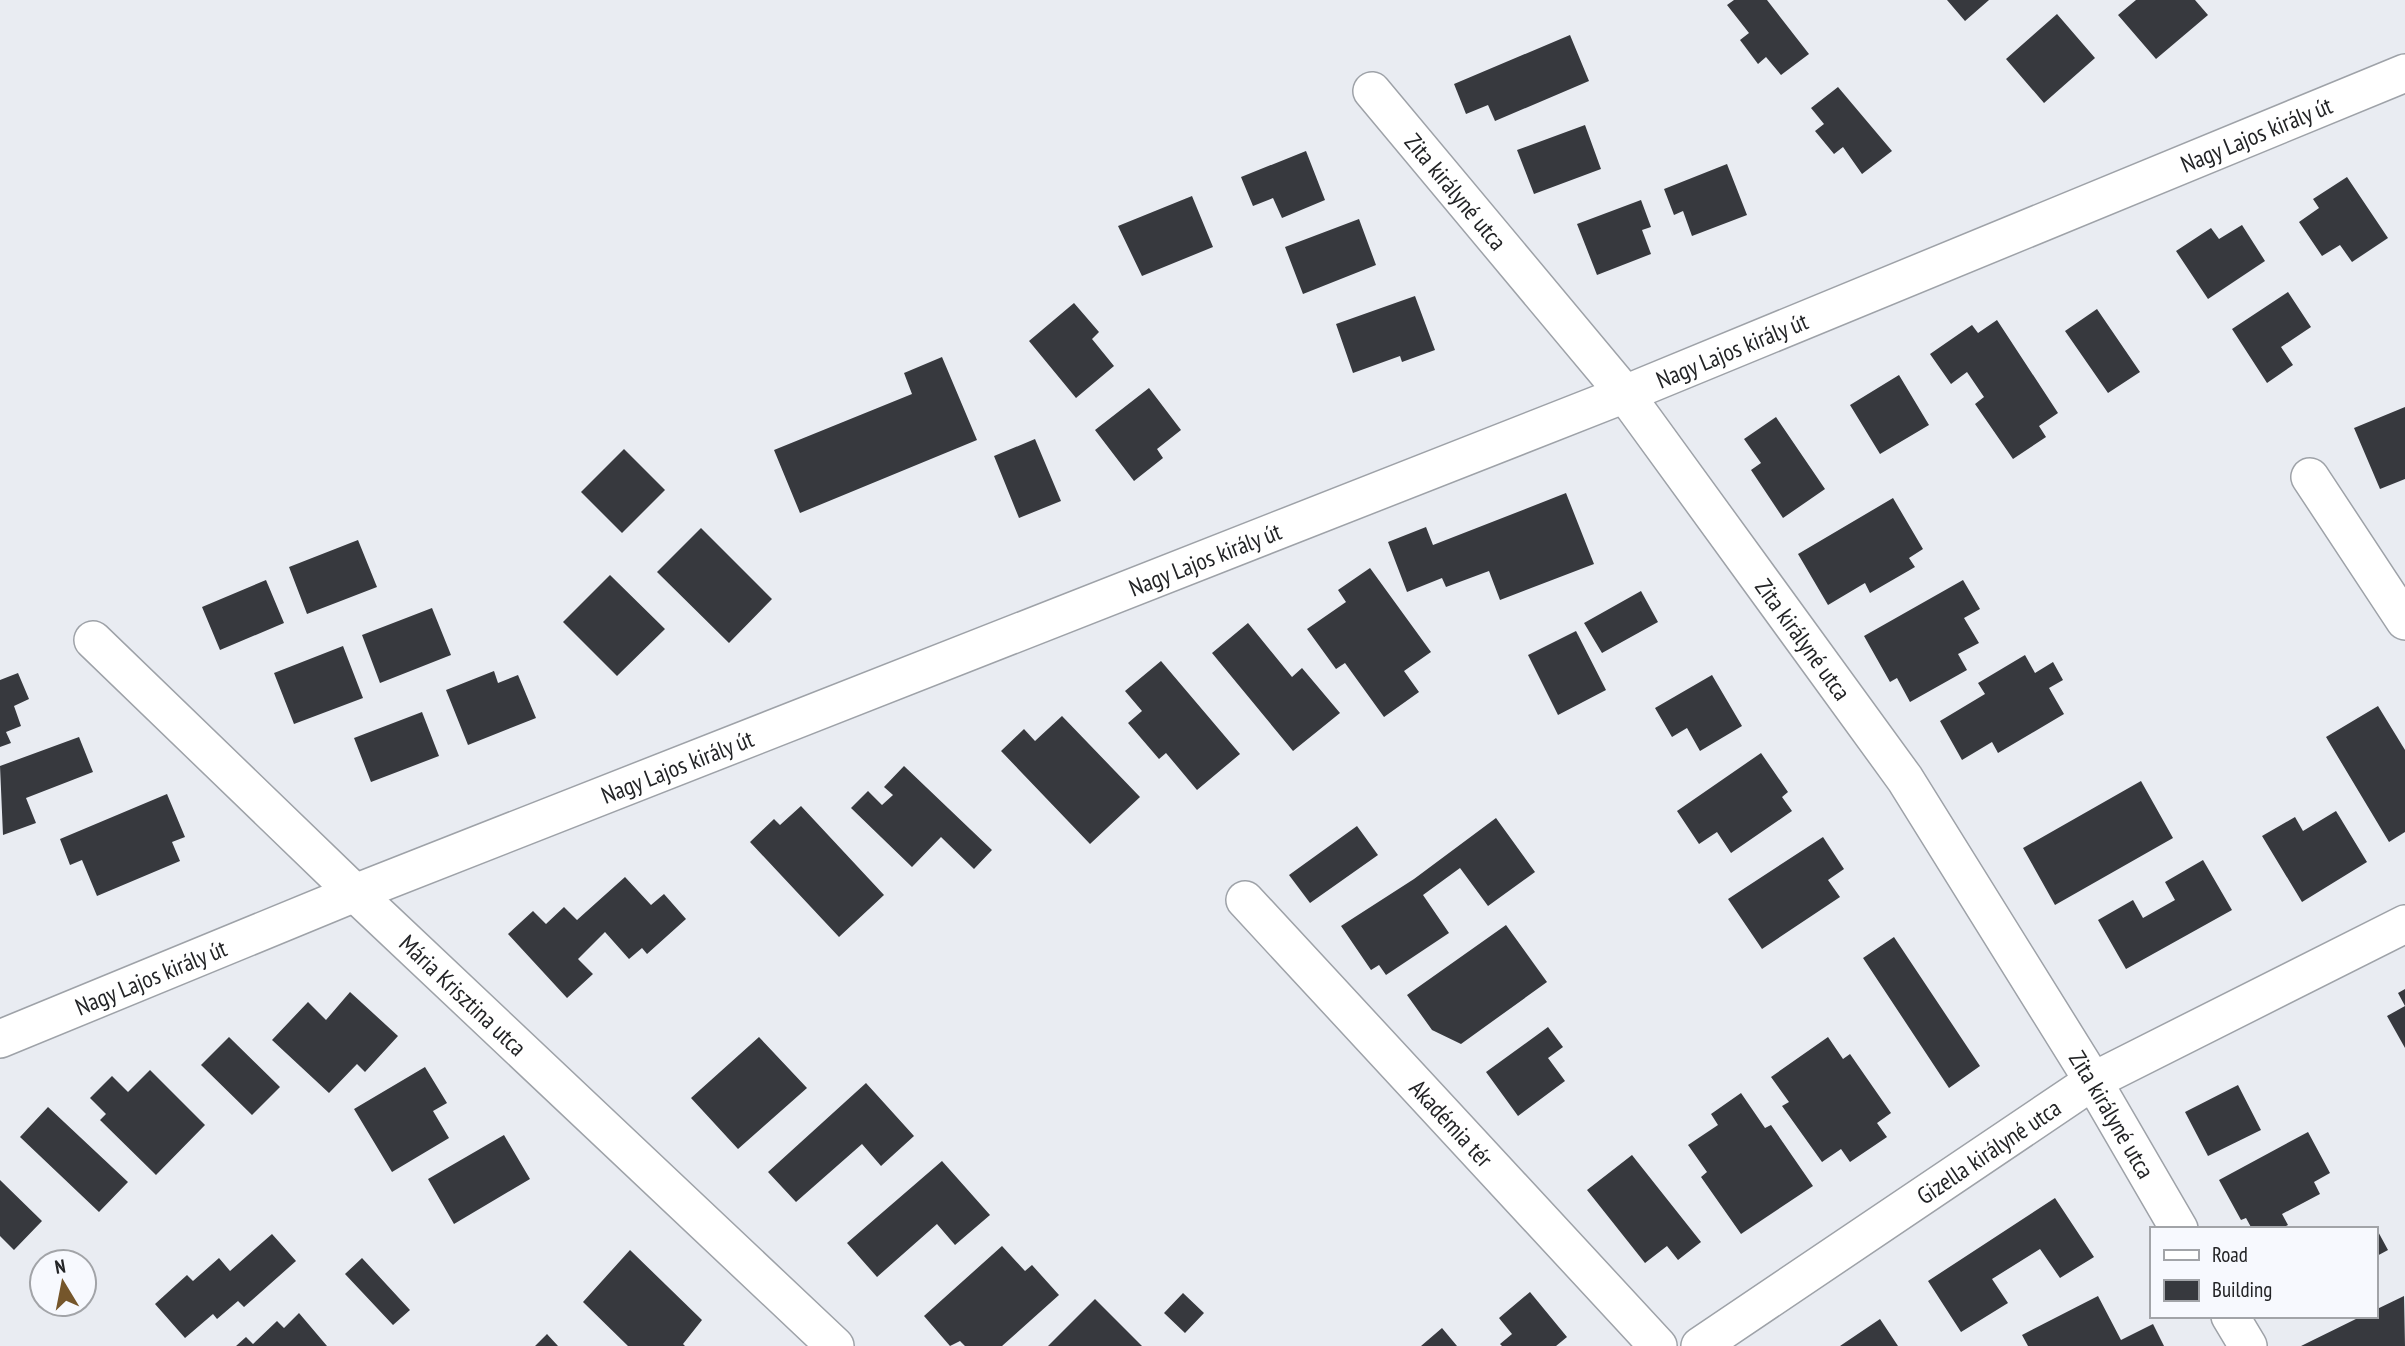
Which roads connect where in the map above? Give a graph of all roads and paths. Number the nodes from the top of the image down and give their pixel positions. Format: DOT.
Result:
graph roads {
  1 [pos="2405,73"];
  2 [pos="1372,91"];
  3 [pos="1625,394"];
  4 [pos="2310,477"];
  5 [pos="2405,621"];
  6 [pos="93,640"];
  7 [pos="355,893"];
  8 [pos="1245,900"];
  9 [pos="2405,924"];
  10 [pos="0,1039"];
  11 [pos="2093,1081"];
  12 [pos="2178,1227"];
  13 [pos="2232,1318"];
  14 [pos="835,1346"];
  15 [pos="1658,1346"];
  16 [pos="1700,1346"];
  17 [pos="2248,1346"];
  1 -- 3 [label="street, Nagy Lajos király út"];
  2 -- 3 [label="street, Zita királyné utca"];
  3 -- 7 [label="street, Nagy Lajos király út"];
  3 -- 11 [label="street, Zita királyné utca"];
  4 -- 5 [label="street"];
  6 -- 7 [label="street, Mária Krisztina utca"];
  7 -- 10 [label="street, Nagy Lajos király út"];
  7 -- 14 [label="street, Mária Krisztina utca"];
  8 -- 15 [label="street, Akadémia tér"];
  9 -- 11 [label="street, Gizella királyné utca"];
  11 -- 12 [label="street, Zita királyné utca"];
  11 -- 16 [label="street, Gizella királyné utca"];
  13 -- 17 [label="street"];
}
